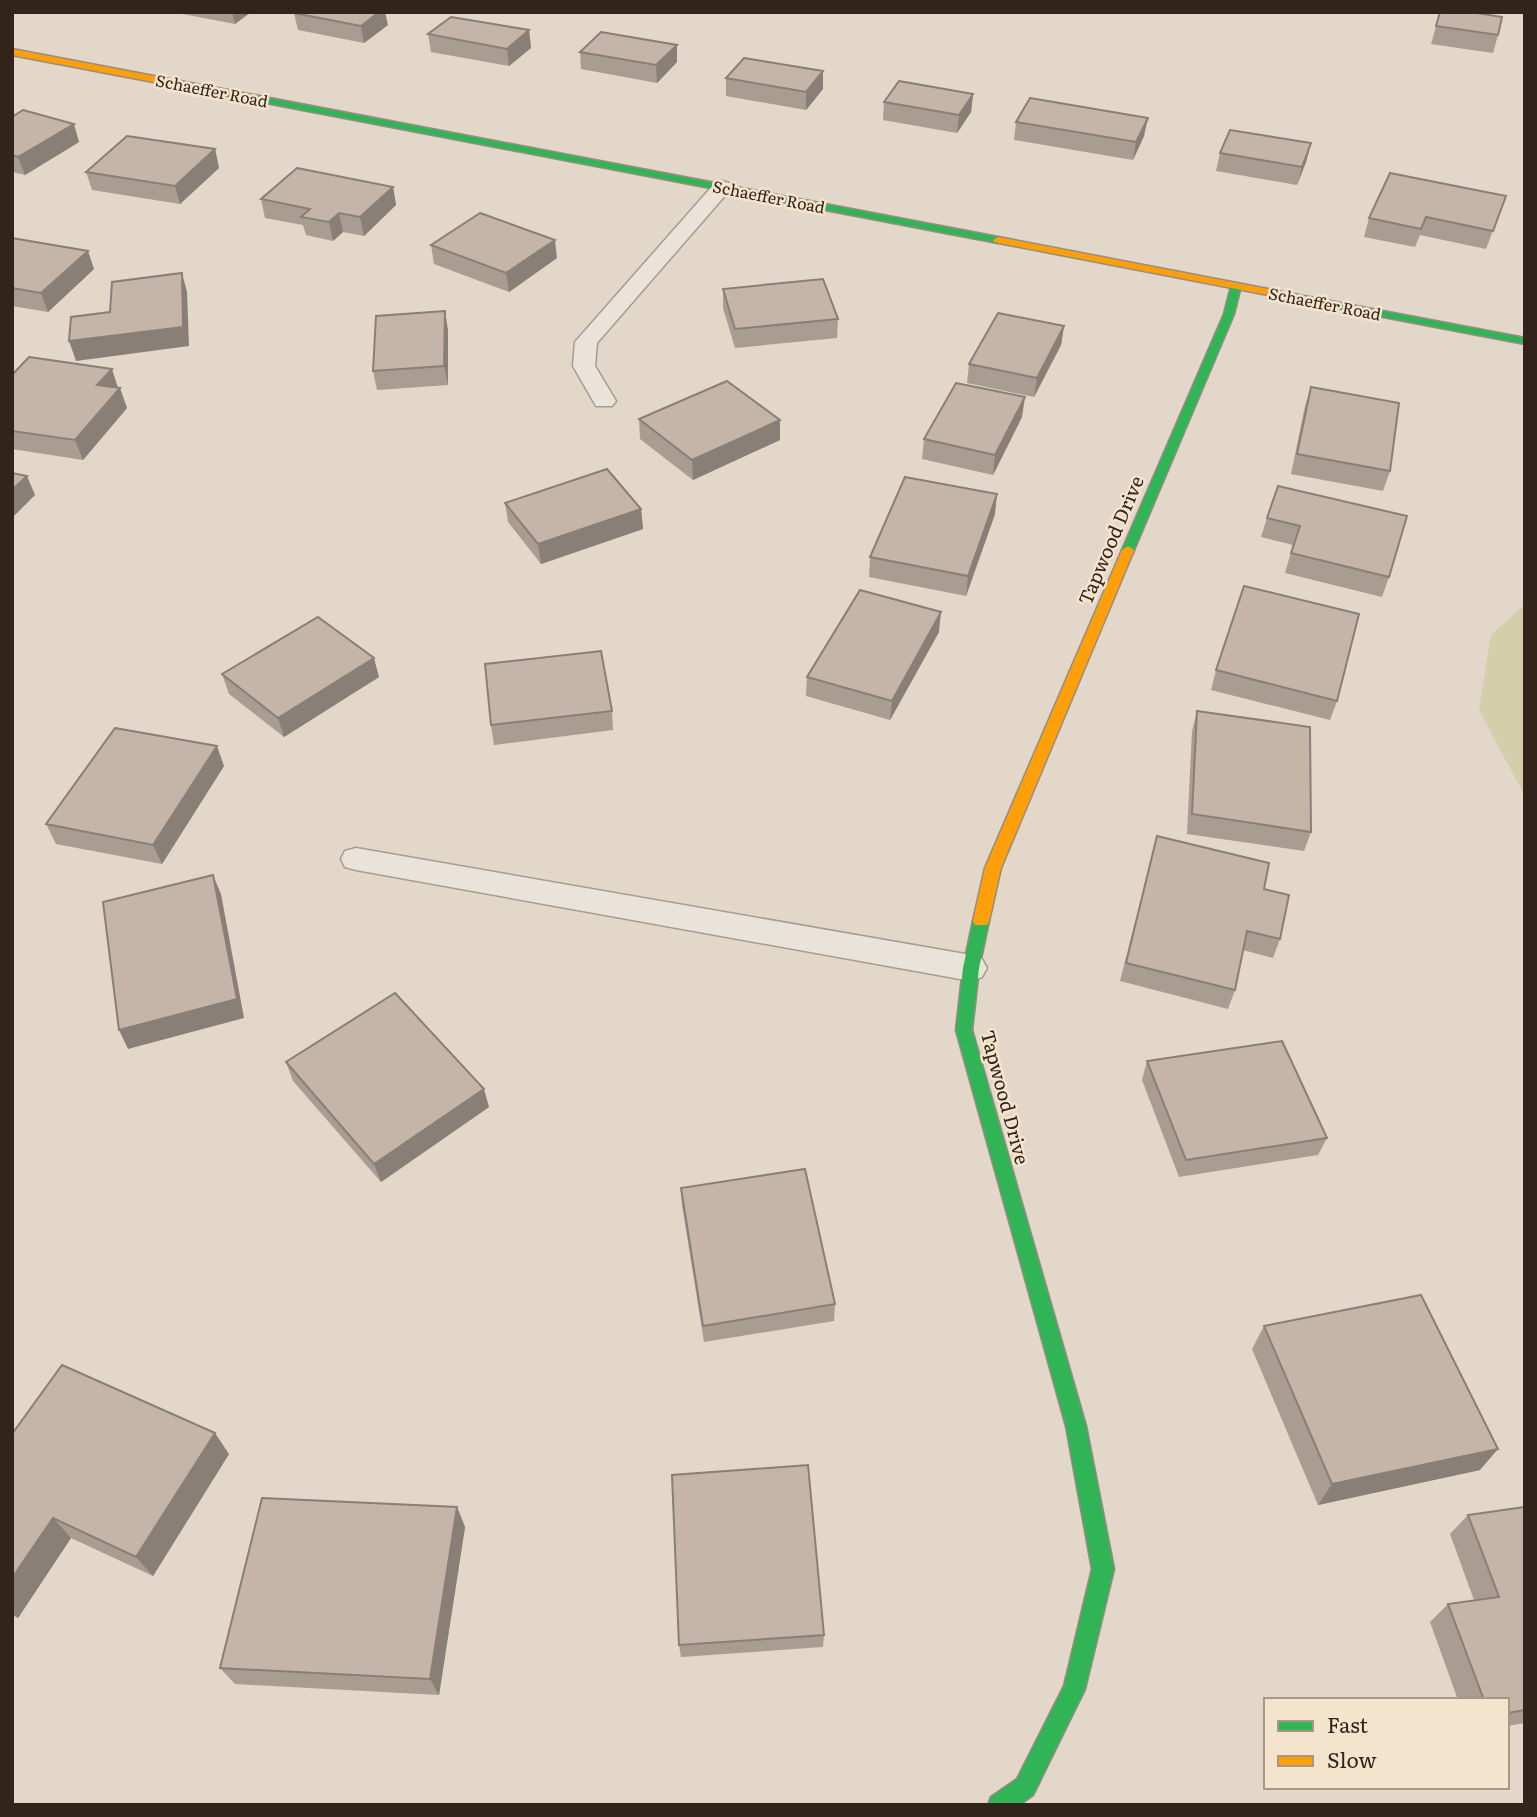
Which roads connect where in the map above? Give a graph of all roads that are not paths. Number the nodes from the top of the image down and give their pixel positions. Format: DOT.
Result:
graph roads {
  1 [pos="12,52"];
  2 [pos="722,187"];
  3 [pos="1236,286"];
  4 [pos="1525,341"];
  5 [pos="604,401"];
  6 [pos="356,859"];
  7 [pos="971,968"];
  8 [pos="999,1805"];
  1 -- 2 [label="street, Schaeffer Road"];
  2 -- 3 [label="street, Schaeffer Road"];
  2 -- 5 [label="lane"];
  3 -- 4 [label="street, Schaeffer Road"];
  3 -- 7 [label="street, Tapwood Drive"];
  6 -- 7 [label="lane"];
  7 -- 8 [label="street, Tapwood Drive"];
}
